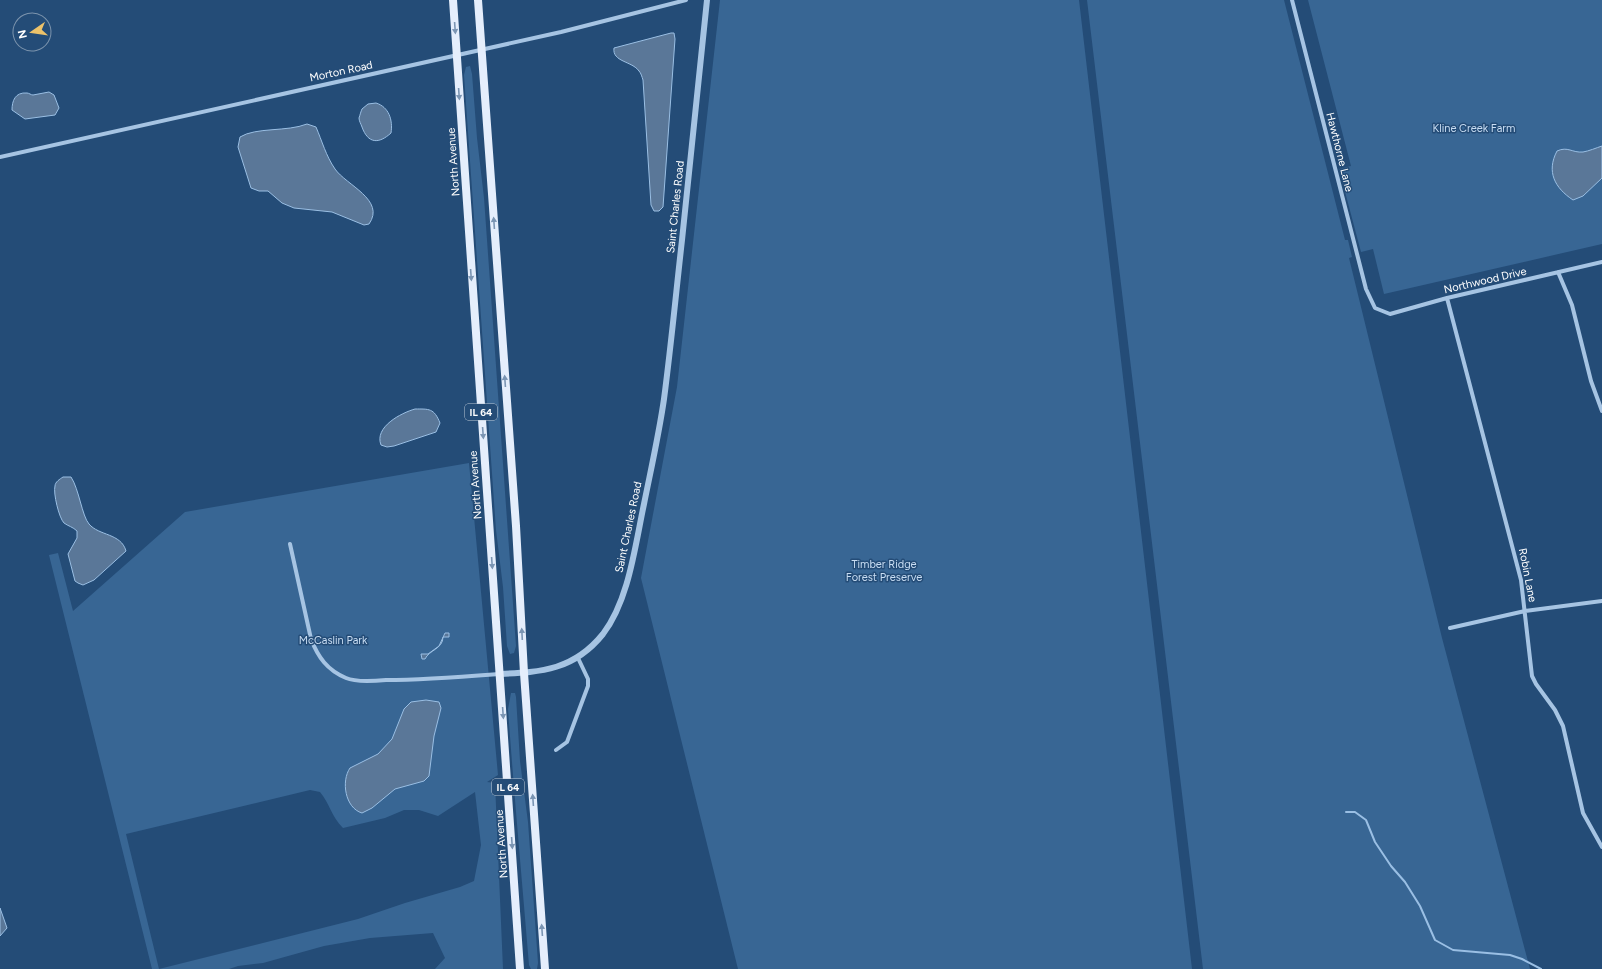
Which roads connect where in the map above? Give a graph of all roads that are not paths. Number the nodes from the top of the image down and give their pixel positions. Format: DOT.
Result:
graph roads {
  1 [pos="453,0"];
  2 [pos="478,0"];
  3 [pos="686,0"];
  4 [pos="707,0"];
  5 [pos="1292,0"];
  6 [pos="482,49"];
  7 [pos="457,55"];
  8 [pos="0,158"];
  9 [pos="1602,262"];
  10 [pos="1558,272"];
  11 [pos="1447,298"];
  12 [pos="1374,308"];
  13 [pos="1602,411"];
  14 [pos="290,544"];
  15 [pos="1602,601"];
  16 [pos="1525,611"];
  17 [pos="1450,628"];
  18 [pos="578,658"];
  19 [pos="524,673"];
  20 [pos="500,674"];
  21 [pos="556,750"];
  22 [pos="1602,847"];
  23 [pos="520,969"];
  24 [pos="545,969"];
  1 -- 7 [label="main road, North Avenue / IL 64, one-way"];
  2 -- 6 [label="main road, IL 64"];
  3 -- 6 [label="street, Morton Road"];
  4 -- 18 [label="street, Saint Charles Road"];
  5 -- 12 [label="street, Hawthorne Lane"];
  6 -- 7 [label="street, Morton Road"];
  19 -- 6 [label="main road, IL 64, one-way"];
  7 -- 8 [label="street, Morton Road"];
  7 -- 20 [label="main road, North Avenue / IL 64, one-way"];
  9 -- 10 [label="street, Northwood Drive"];
  10 -- 11 [label="street, Northwood Drive"];
  10 -- 13 [label="street"];
  11 -- 12 [label="street, Northwood Drive"];
  11 -- 16 [label="street, Robin Lane"];
  14 -- 20 [label="street, Saint Charles Road"];
  15 -- 16 [label="street"];
  16 -- 17 [label="street"];
  16 -- 22 [label="street, Robin Lane"];
  18 -- 19 [label="street, Saint Charles Road"];
  18 -- 21 [label="street"];
  19 -- 20 [label="street, Saint Charles Road"];
  24 -- 19 [label="main road, IL 64, one-way"];
  20 -- 23 [label="main road, North Avenue / IL 64, one-way"];
}
